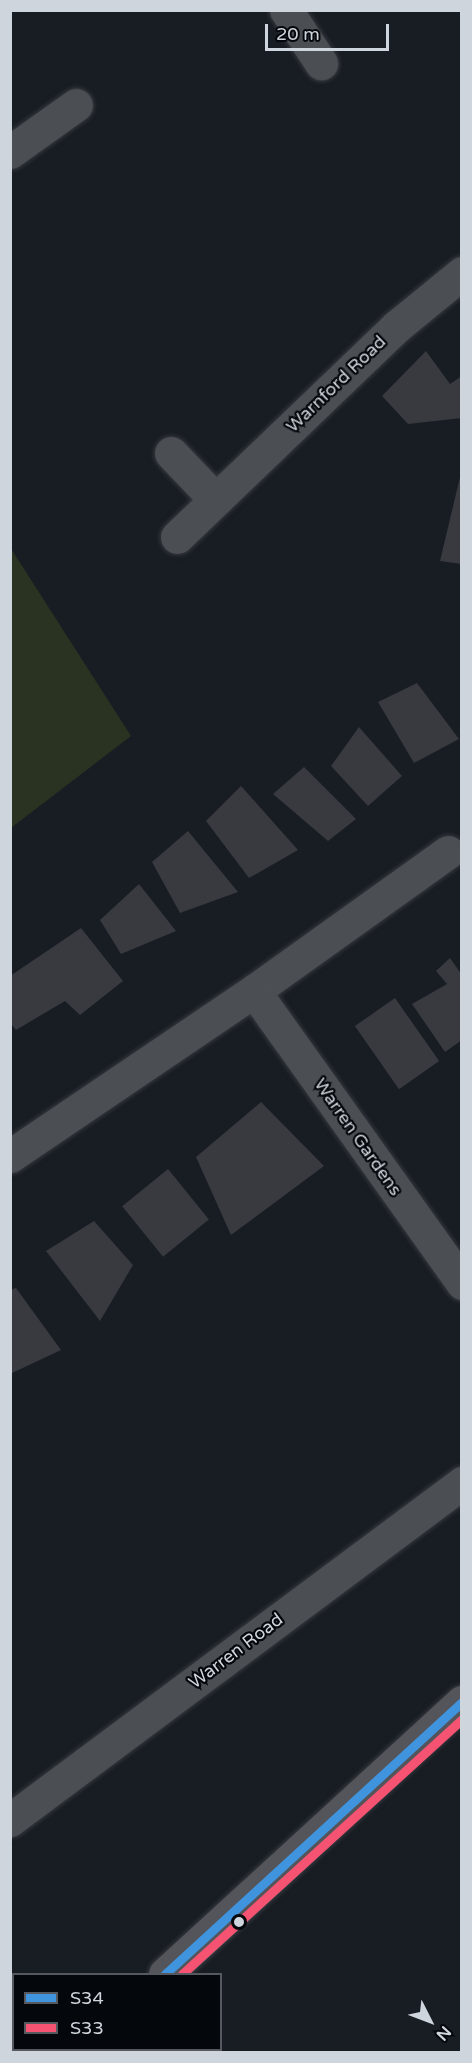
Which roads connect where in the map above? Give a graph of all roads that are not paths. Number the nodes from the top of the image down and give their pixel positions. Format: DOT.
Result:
graph roads {
  1 [pos="285,10"];
  2 [pos="321,63"];
  3 [pos="76,105"];
  4 [pos="10,152"];
  5 [pos="462,273"];
  6 [pos="171,453"];
  7 [pos="215,499"];
  8 [pos="177,537"];
  9 [pos="448,852"];
  10 [pos="254,991"];
  11 [pos="10,1156"];
  12 [pos="462,1283"];
  13 [pos="462,1483"];
  14 [pos="462,1702"];
  15 [pos="10,1820"];
  16 [pos="166,1973"];
  1 -- 2 [label="street"];
  3 -- 4 [label="street"];
  5 -- 7 [label="street, Warnford Road"];
  6 -- 7 [label="street"];
  7 -- 8 [label="street, Warnford Road"];
  9 -- 10 [label="street"];
  10 -- 11 [label="street"];
  10 -- 12 [label="street, Warren Gardens"];
  13 -- 15 [label="street, Warren Road"];
  14 -- 16 [label="street"];
}
